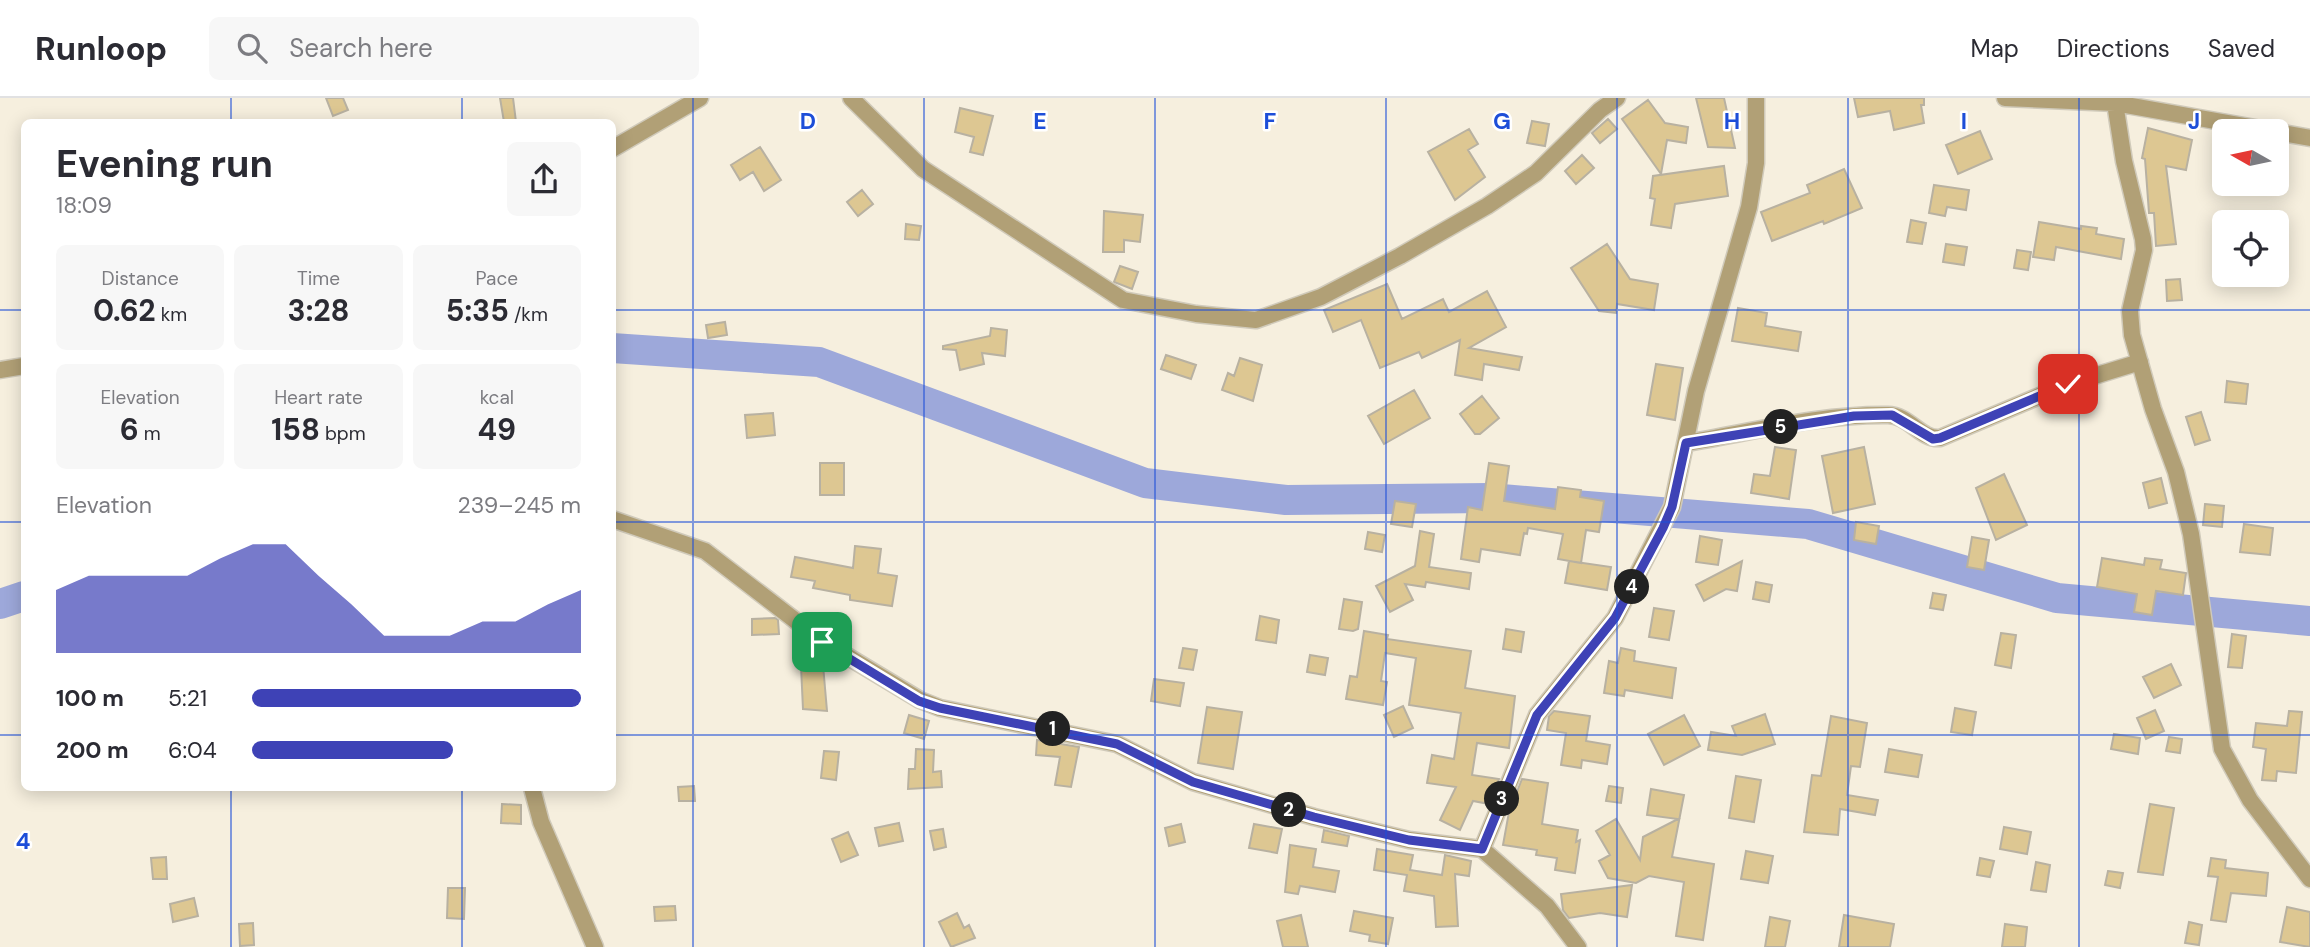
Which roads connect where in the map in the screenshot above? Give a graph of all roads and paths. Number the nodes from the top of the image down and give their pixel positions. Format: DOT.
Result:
graph roads {
  1 [pos="700,98"];
  2 [pos="851,98"];
  3 [pos="1617,98"];
  4 [pos="1756,98"];
  5 [pos="2005,98"];
  6 [pos="2115,103"];
  7 [pos="2212,121"];
  8 [pos="2289,134"];
  9 [pos="2310,138"];
  10 [pos="616,147"];
  11 [pos="2140,362"];
  12 [pos="21,366"];
  13 [pos="0,370"];
  14 [pos="1686,443"];
  15 [pos="616,520"];
  16 [pos="533,791"];
  17 [pos="1482,849"];
  18 [pos="2310,880"];
  19 [pos="595,947"];
  20 [pos="1578,947"];
  1 -- 10 [label="street"];
  2 -- 3 [label="street"];
  4 -- 14 [label="street"];
  5 -- 6 [label="street"];
  6 -- 7 [label="street"];
  6 -- 11 [label="street"];
  8 -- 9 [label="street"];
  11 -- 14 [label="street"];
  11 -- 18 [label="street"];
  12 -- 13 [label="street"];
  14 -- 17 [label="street"];
  15 -- 17 [label="street"];
  16 -- 19 [label="street"];
  17 -- 20 [label="street"];
}
